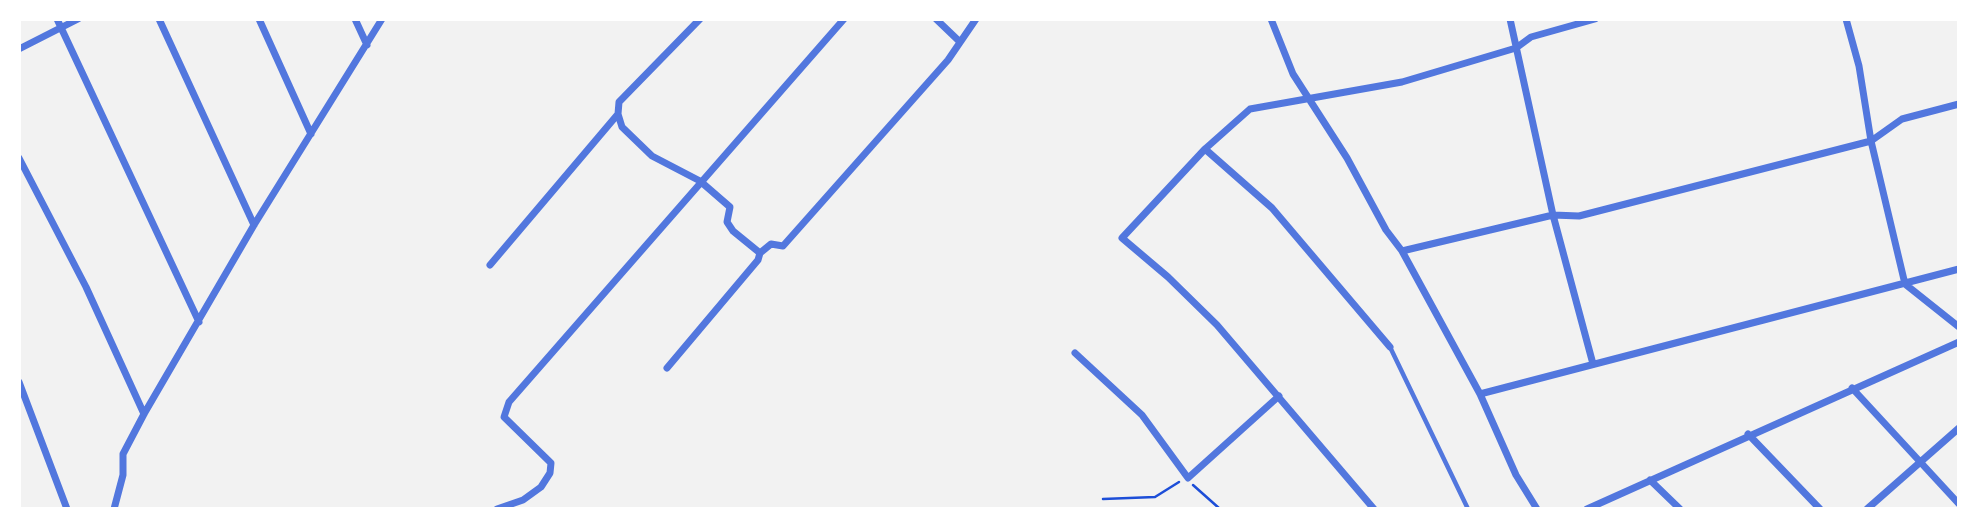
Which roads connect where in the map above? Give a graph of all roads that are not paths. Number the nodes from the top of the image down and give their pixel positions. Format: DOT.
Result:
graph roads {
  1 [pos="57,19"];
  2 [pos="78,19"];
  3 [pos="159,19"];
  4 [pos="258,19"];
  5 [pos="355,19"];
  6 [pos="382,19"];
  7 [pos="700,19"];
  8 [pos="844,19"];
  9 [pos="936,19"];
  10 [pos="976,19"];
  11 [pos="1271,19"];
  12 [pos="1510,19"];
  13 [pos="1595,19"];
  14 [pos="1846,19"];
  15 [pos="61,28"];
  16 [pos="961,42"];
  17 [pos="367,45"];
  18 [pos="1516,48"];
  19 [pos="19,49"];
  20 [pos="1308,100"];
  21 [pos="1959,104"];
  22 [pos="618,114"];
  23 [pos="311,134"];
  24 [pos="1871,141"];
  25 [pos="1205,149"];
  26 [pos="19,158"];
  27 [pos="700,181"];
  28 [pos="1553,215"];
  29 [pos="254,225"];
  30 [pos="1402,251"];
  31 [pos="760,253"];
  32 [pos="490,265"];
  33 [pos="1959,269"];
  34 [pos="1905,284"];
  35 [pos="199,322"];
  36 [pos="1959,327"];
  37 [pos="1959,342"];
  38 [pos="1390,347"];
  39 [pos="1075,353"];
  40 [pos="1593,365"];
  41 [pos="667,368"];
  42 [pos="19,382"];
  43 [pos="1852,388"];
  44 [pos="1480,394"];
  45 [pos="1279,396"];
  46 [pos="144,414"];
  47 [pos="1959,428"];
  48 [pos="1748,434"];
  49 [pos="1921,463"];
  50 [pos="1650,480"];
  51 [pos="1959,504"];
  52 [pos="67,509"];
  53 [pos="114,509"];
  54 [pos="497,509"];
  55 [pos="1374,509"];
  56 [pos="1468,509"];
  57 [pos="1537,509"];
  58 [pos="1587,509"];
  59 [pos="1680,509"];
  60 [pos="1820,509"];
  61 [pos="1867,509"];
  1 -- 15 [label="street"];
  2 -- 15 [label="street"];
  3 -- 29 [label="street"];
  4 -- 23 [label="street"];
  5 -- 17 [label="street"];
  6 -- 17 [label="street"];
  7 -- 22 [label="street"];
  8 -- 27 [label="street"];
  9 -- 16 [label="street"];
  10 -- 16 [label="street"];
  11 -- 20 [label="street"];
  12 -- 18 [label="street"];
  13 -- 18 [label="street"];
  14 -- 24 [label="street"];
  15 -- 19 [label="street"];
  15 -- 35 [label="street"];
  16 -- 31 [label="street"];
  17 -- 23 [label="street"];
  18 -- 20 [label="street"];
  18 -- 28 [label="street"];
  20 -- 25 [label="street"];
  20 -- 30 [label="street"];
  21 -- 24 [label="street"];
  22 -- 27 [label="street"];
  22 -- 32 [label="street"];
  23 -- 29 [label="street"];
  24 -- 28 [label="street"];
  24 -- 34 [label="street"];
  25 -- 38 [label="street"];
  25 -- 45 [label="street"];
  26 -- 46 [label="street"];
  27 -- 31 [label="street"];
  27 -- 54 [label="street"];
  28 -- 30 [label="street"];
  28 -- 40 [label="street"];
  29 -- 35 [label="street"];
  30 -- 44 [label="street"];
  31 -- 41 [label="street"];
  33 -- 34 [label="street"];
  34 -- 36 [label="street"];
  34 -- 40 [label="street"];
  35 -- 46 [label="street"];
  37 -- 43 [label="street"];
  38 -- 56 [label="lane"];
  39 -- 45 [label="street"];
  40 -- 44 [label="street"];
  42 -- 52 [label="street"];
  43 -- 48 [label="street"];
  43 -- 49 [label="street"];
  44 -- 57 [label="street"];
  45 -- 55 [label="street"];
  46 -- 53 [label="street"];
  47 -- 49 [label="street"];
  48 -- 50 [label="street"];
  48 -- 60 [label="street"];
  49 -- 51 [label="street"];
  49 -- 61 [label="street"];
  50 -- 58 [label="street"];
  50 -- 59 [label="street"];
}
